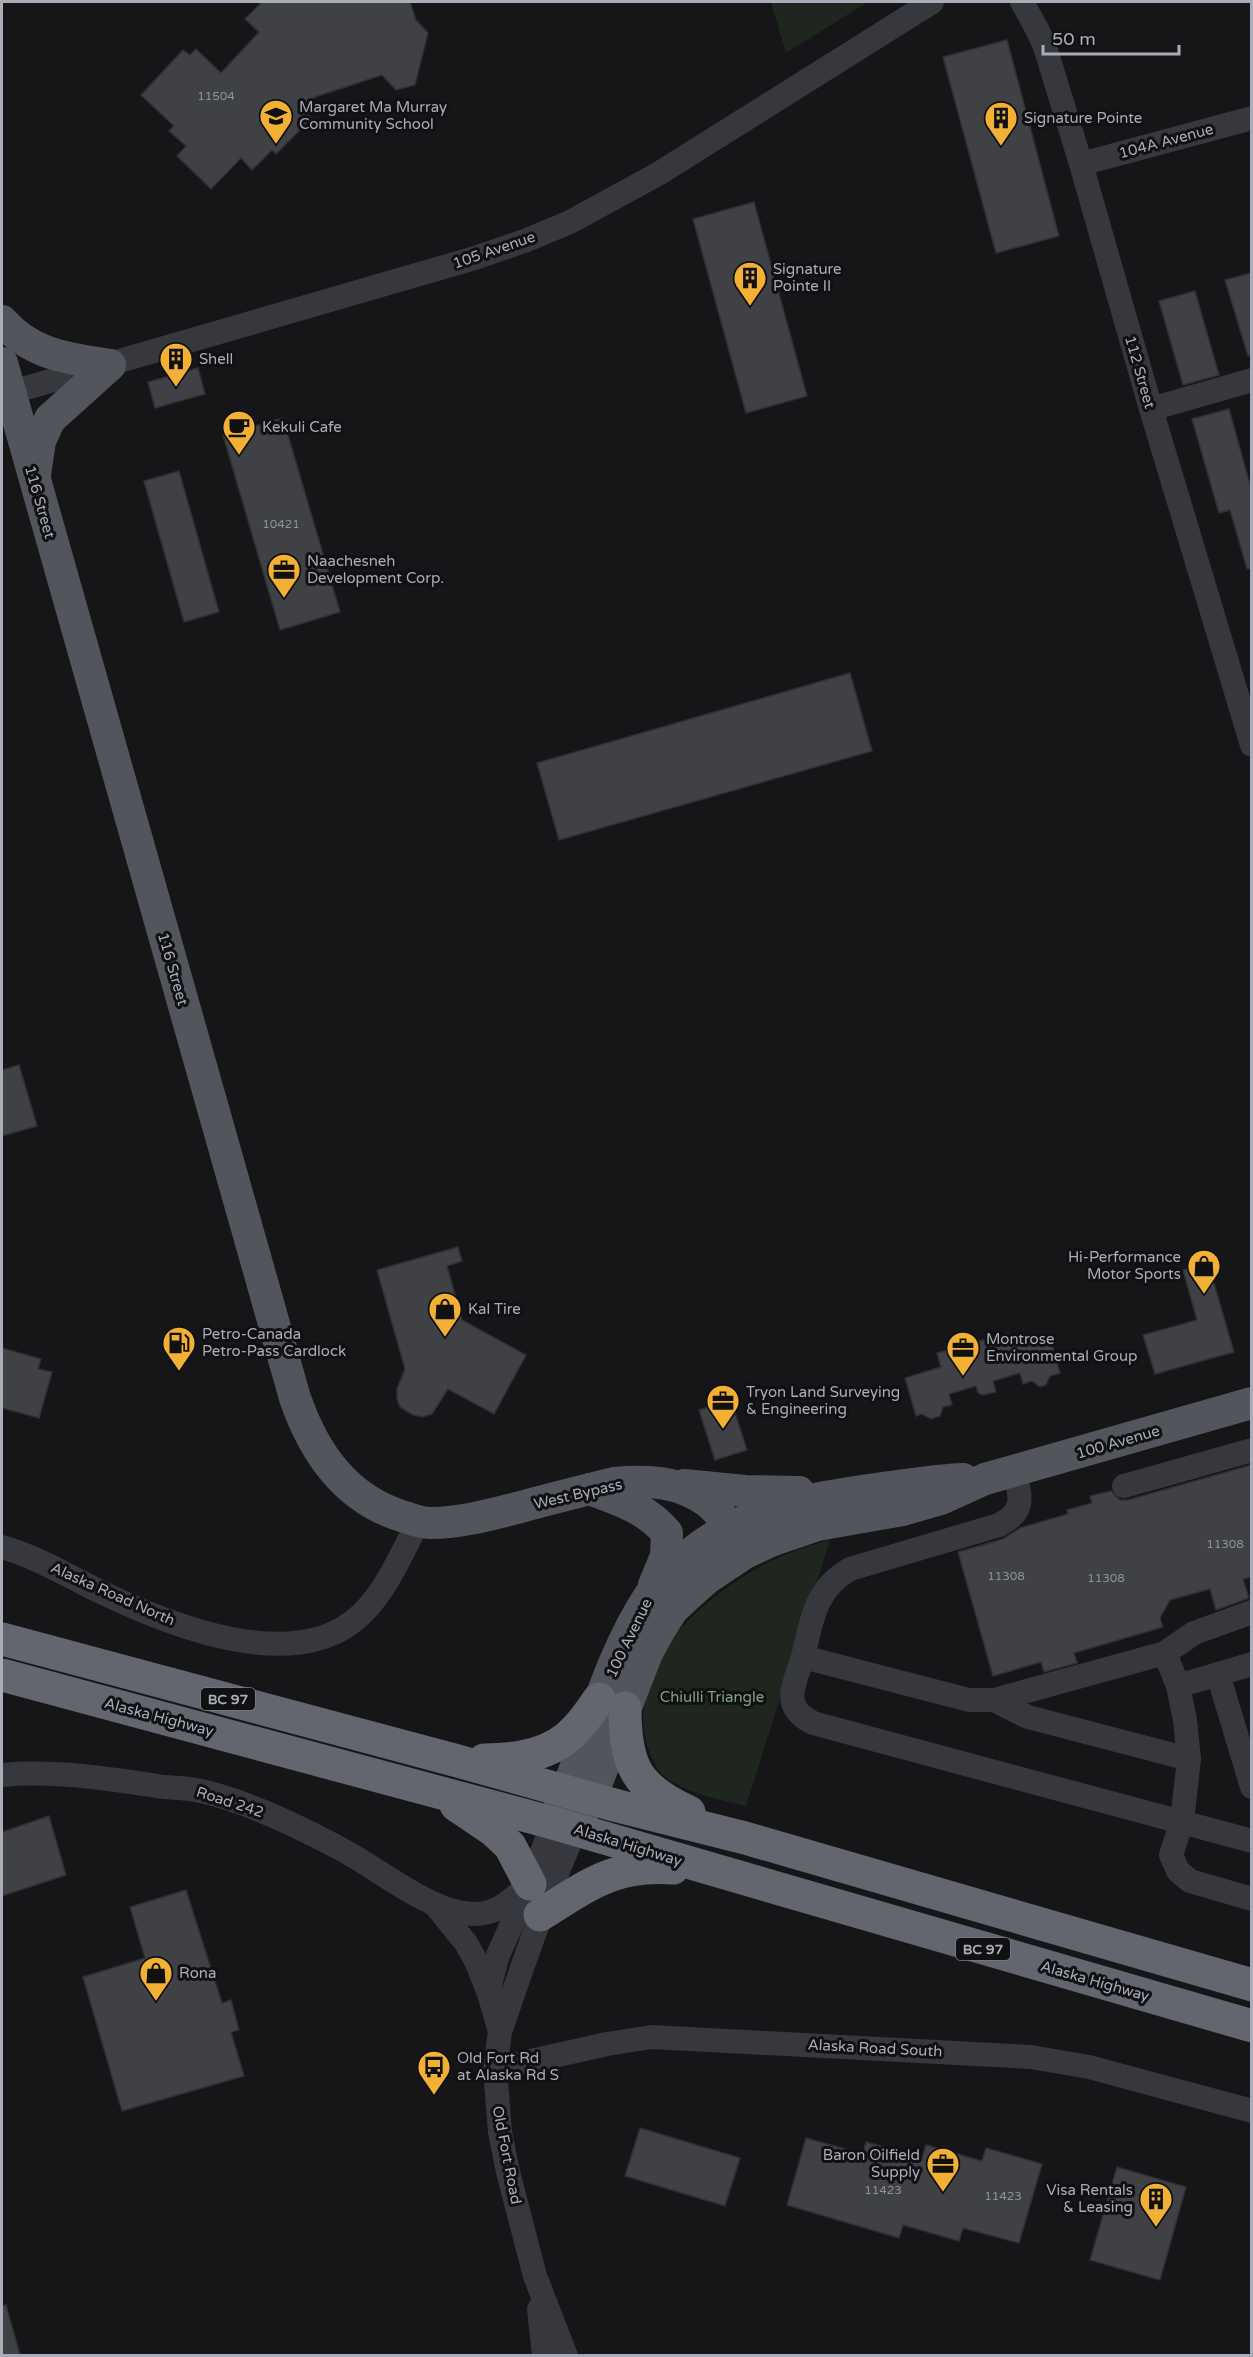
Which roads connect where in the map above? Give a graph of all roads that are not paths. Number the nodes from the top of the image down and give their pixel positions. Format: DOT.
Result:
graph roads {
  1 [pos="932,2"];
  2 [pos="1022,2"];
  3 [pos="1251,117"];
  4 [pos="1081,164"];
  5 [pos="2,321"];
  6 [pos="110,365"];
  7 [pos="1251,380"];
  8 [pos="4,383"];
  9 [pos="1151,409"];
  10 [pos="2,449"];
  11 [pos="34,479"];
  12 [pos="1251,745"];
  13 [pos="1251,1404"];
  14 [pos="1251,1450"];
  15 [pos="999,1475"];
  16 [pos="674,1484"];
  17 [pos="1124,1486"];
  18 [pos="589,1489"];
  19 [pos="854,1491"];
  20 [pos="418,1521"];
  21 [pos="737,1540"];
  22 [pos="2,1547"];
  23 [pos="651,1594"];
  24 [pos="1251,1612"];
  25 [pos="2,1639"];
  26 [pos="1165,1653"];
  27 [pos="802,1657"];
  28 [pos="1251,1664"];
  29 [pos="1218,1674"];
  30 [pos="2,1675"];
  31 [pos="1178,1686"];
  32 [pos="994,1700"];
  33 [pos="612,1703"];
  34 [pos="1189,1759"];
  35 [pos="453,1760"];
  36 [pos="2,1774"];
  37 [pos="1251,1787"];
  38 [pos="437,1792"];
  39 [pos="579,1795"];
  40 [pos="1182,1821"];
  41 [pos="564,1826"];
  42 [pos="746,1838"];
  43 [pos="1251,1841"];
  44 [pos="715,1871"];
  45 [pos="530,1884"];
  46 [pos="1251,1899"];
  47 [pos="436,1906"];
  48 [pos="540,1916"];
  49 [pos="1251,1985"];
  50 [pos="490,1997"];
  51 [pos="1251,2026"];
  52 [pos="500,2032"];
  53 [pos="495,2069"];
  54 [pos="1251,2111"];
  55 [pos="535,2276"];
  56 [pos="544,2355"];
  57 [pos="566,2355"];
  1 -- 6 [label="street, 105 Avenue"];
  2 -- 4 [label="street, 112 Street"];
  3 -- 4 [label="street, 104A Avenue"];
  4 -- 9 [label="street, 112 Street"];
  5 -- 6 [label="main road"];
  6 -- 8 [label="street, 105 Avenue"];
  6 -- 11 [label="main road"];
  7 -- 9 [label="street"];
  8 -- 11 [label="main road, 116 Street"];
  9 -- 12 [label="street, 112 Street"];
  10 -- 11 [label="main road"];
  11 -- 20 [label="main road, 116 Street"];
  13 -- 15 [label="main road, 100 Avenue"];
  14 -- 17 [label="street"];
  15 -- 19 [label="main road, 100 Avenue"];
  15 -- 21 [label="main road, 100 Avenue"];
  15 -- 27 [label="street"];
  16 -- 18 [label="main road, West Bypass"];
  16 -- 19 [label="main road"];
  16 -- 21 [label="main road, West Bypass"];
  18 -- 20 [label="main road, West Bypass"];
  18 -- 23 [label="main road"];
  19 -- 21 [label="main road, 100 Avenue"];
  20 -- 22 [label="street, Alaska Road North"];
  21 -- 23 [label="main road, 100 Avenue"];
  21 -- 33 [label="main road, 100 Avenue"];
  23 -- 33 [label="main road, 100 Avenue"];
  24 -- 26 [label="street"];
  25 -- 35 [label="highway, BC 97"];
  26 -- 31 [label="street"];
  26 -- 32 [label="street"];
  27 -- 32 [label="street"];
  27 -- 40 [label="street"];
  28 -- 29 [label="street"];
  29 -- 31 [label="street"];
  29 -- 37 [label="street"];
  30 -- 38 [label="highway, Alaska Highway / BC 97"];
  31 -- 34 [label="street"];
  32 -- 34 [label="street"];
  33 -- 35 [label="highway"];
  33 -- 39 [label="main road, 100 Avenue"];
  33 -- 42 [label="highway"];
  34 -- 40 [label="street"];
  35 -- 39 [label="highway, BC 97"];
  36 -- 47 [label="street, Road 242"];
  38 -- 41 [label="highway, Alaska Highway / BC 97"];
  38 -- 45 [label="highway"];
  39 -- 41 [label="main road, 100 Avenue"];
  39 -- 42 [label="highway, BC 97"];
  40 -- 43 [label="street"];
  40 -- 46 [label="street"];
  41 -- 44 [label="highway, Alaska Highway / BC 97"];
  41 -- 45 [label="street, Old Fort Road"];
  41 -- 48 [label="street, Old Fort Road"];
  42 -- 49 [label="highway, BC 97"];
  44 -- 48 [label="highway"];
  44 -- 51 [label="highway, Alaska Highway / BC 97"];
  45 -- 47 [label="street, Road 242"];
  45 -- 50 [label="street, Old Fort Road"];
  47 -- 50 [label="street, Road 242"];
  48 -- 52 [label="street, Old Fort Road"];
  50 -- 52 [label="street, Old Fort Road"];
  52 -- 53 [label="street, Old Fort Road"];
  53 -- 54 [label="street, Alaska Road South"];
  53 -- 55 [label="street, Old Fort Road"];
  55 -- 56 [label="street, Old Fort Road"];
  55 -- 57 [label="street, Old Fort Road"];
}
